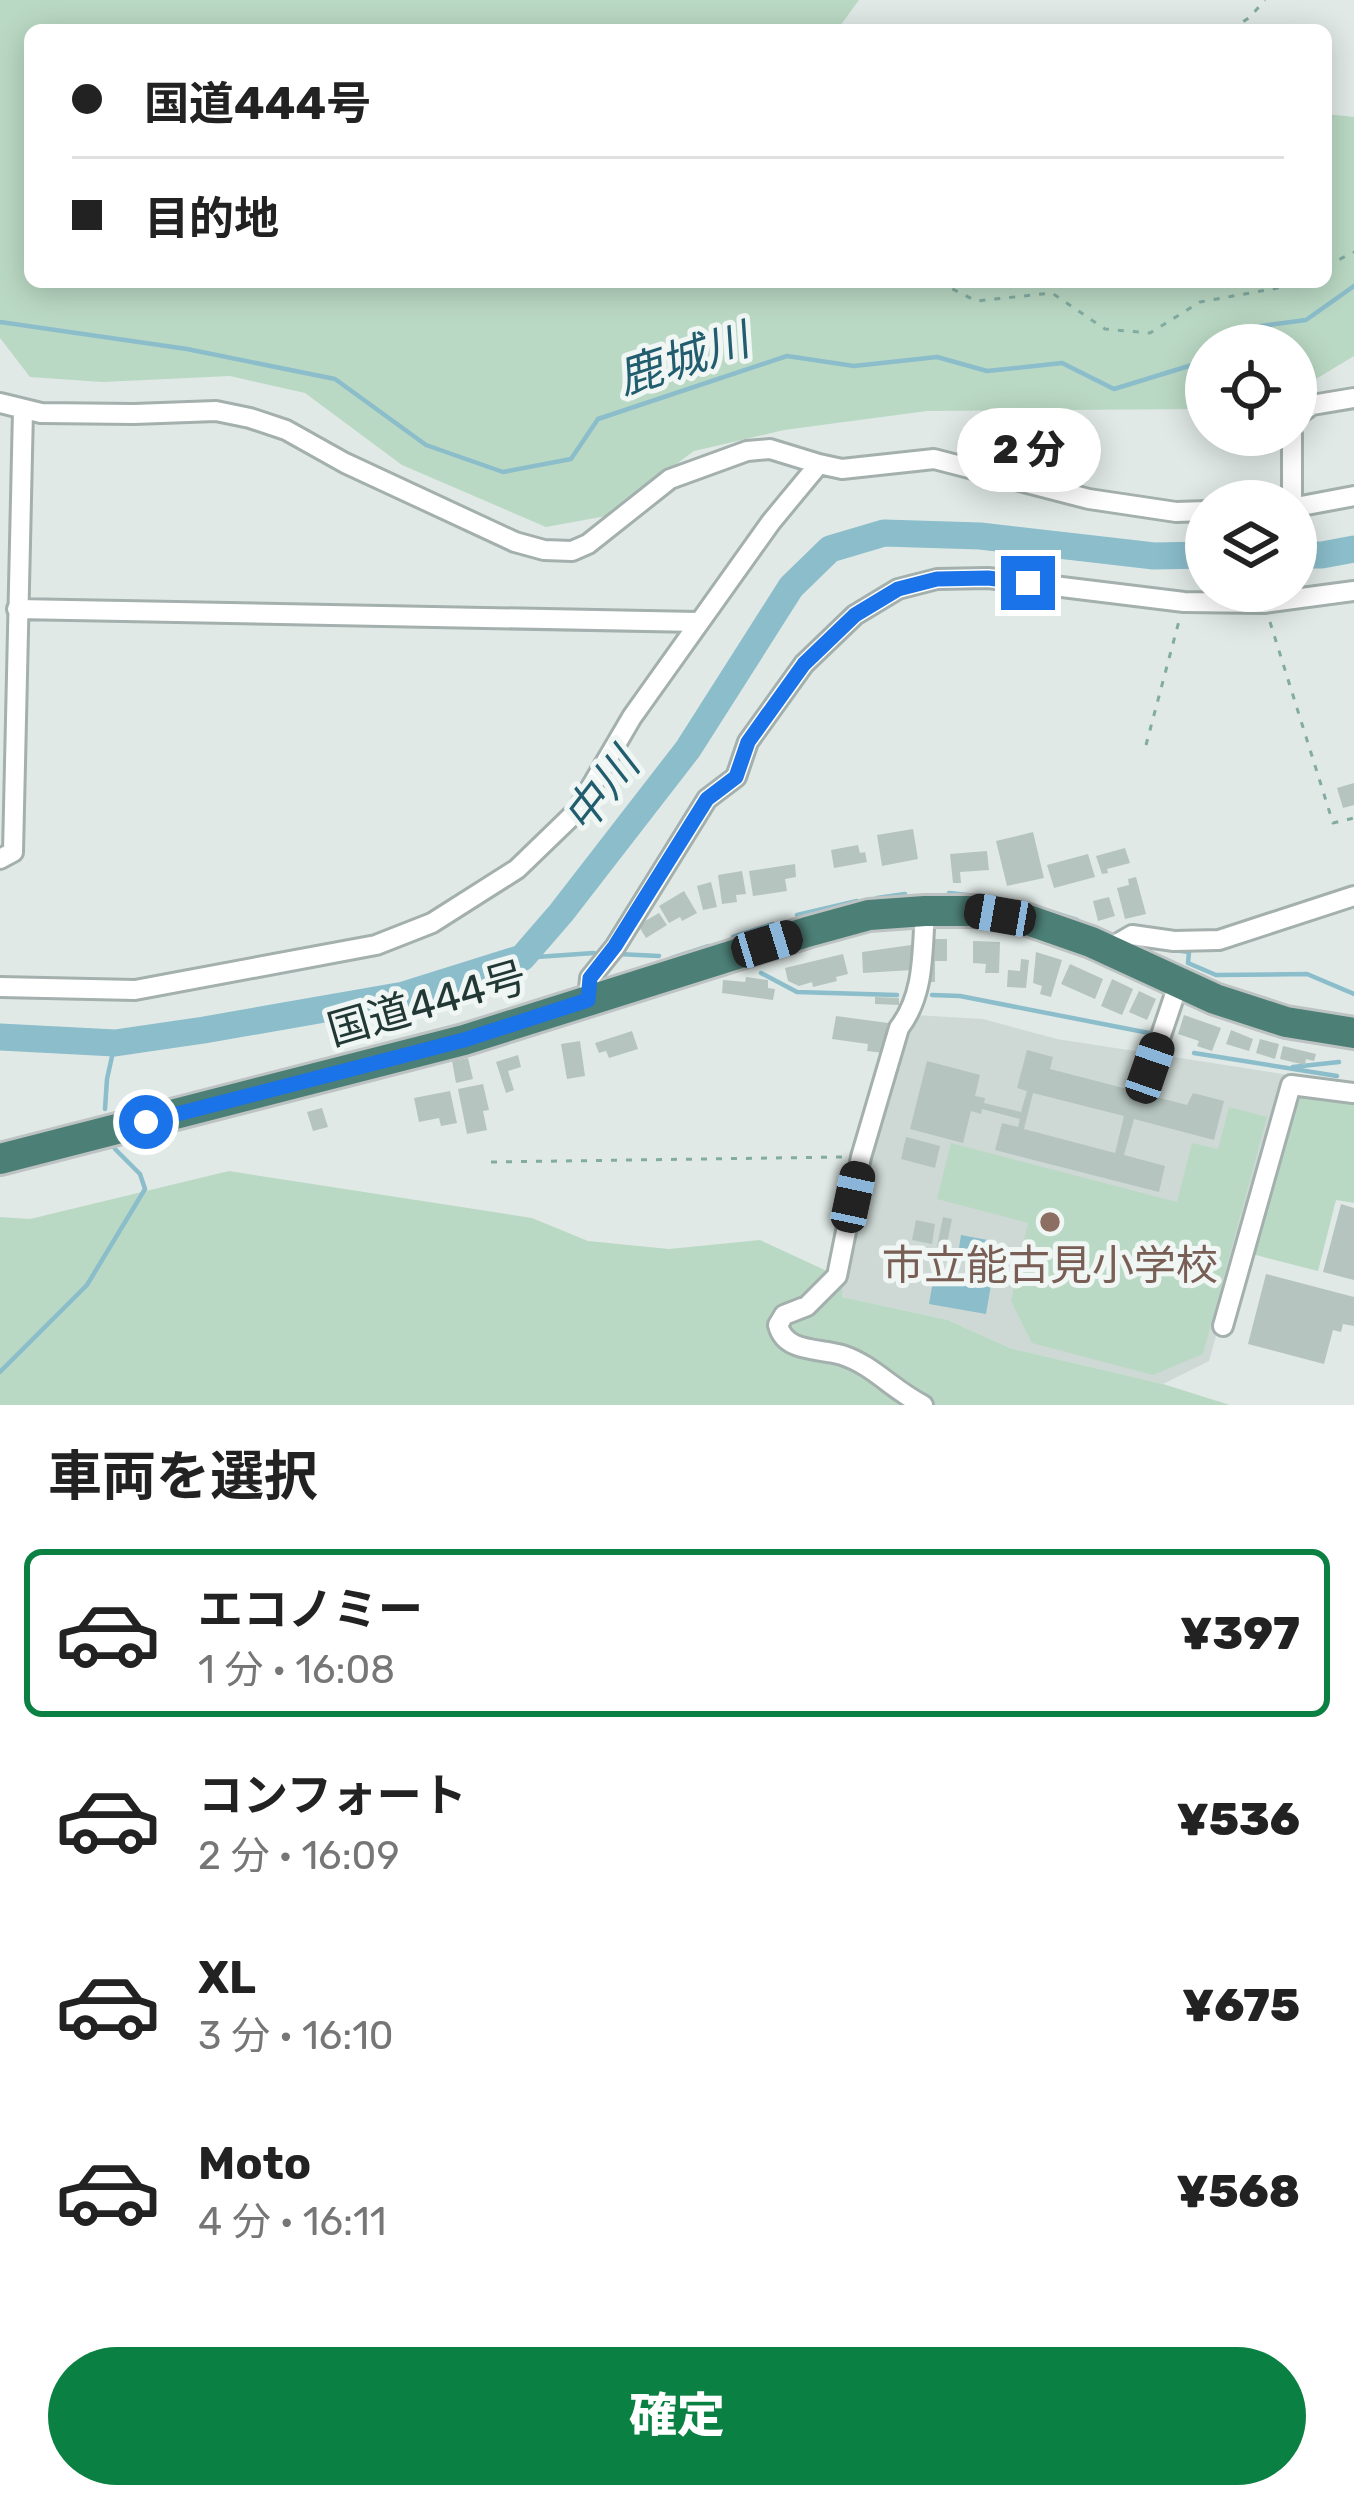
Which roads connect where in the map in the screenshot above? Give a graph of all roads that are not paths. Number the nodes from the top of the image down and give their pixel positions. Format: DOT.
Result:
graph roads {
  1 [pos="1354,398"];
  2 [pos="0,404"];
  3 [pos="1317,404"];
  4 [pos="23,410"];
  5 [pos="819,464"];
  6 [pos="1354,496"];
  7 [pos="1317,501"];
  8 [pos="1185,512"];
  9 [pos="10,521"];
  10 [pos="1354,591"];
  11 [pos="17,609"];
  12 [pos="698,622"];
  13 [pos="0,859"];
  14 [pos="1354,896"];
  15 [pos="925,910"];
  16 [pos="1108,949"];
  17 [pos="1179,982"];
  18 [pos="0,987"];
  19 [pos="588,1000"];
  20 [pos="1354,1033"];
  21 [pos="1150,1068"];
  22 [pos="1354,1092"];
  23 [pos="0,1159"];
  24 [pos="1223,1327"];
  25 [pos="923,1405"];
  1 -- 3 [label="street"];
  2 -- 4 [label="street"];
  4 -- 5 [label="street"];
  4 -- 9 [label="street"];
  5 -- 8 [label="street"];
  5 -- 12 [label="street"];
  6 -- 7 [label="street"];
  9 -- 11 [label="street"];
  10 -- 19 [label="street"];
  11 -- 12 [label="street"];
  11 -- 13 [label="street"];
  12 -- 18 [label="street"];
  14 -- 16 [label="street"];
  15 -- 16 [label="highway, 国道444号"];
  15 -- 19 [label="highway, 国道444号"];
  15 -- 25 [label="street"];
  16 -- 17 [label="highway, 国道444号"];
  17 -- 20 [label="highway, 国道444号"];
  17 -- 21 [label="street"];
  19 -- 23 [label="highway, 国道444号"];
  22 -- 24 [label="street"];
}
